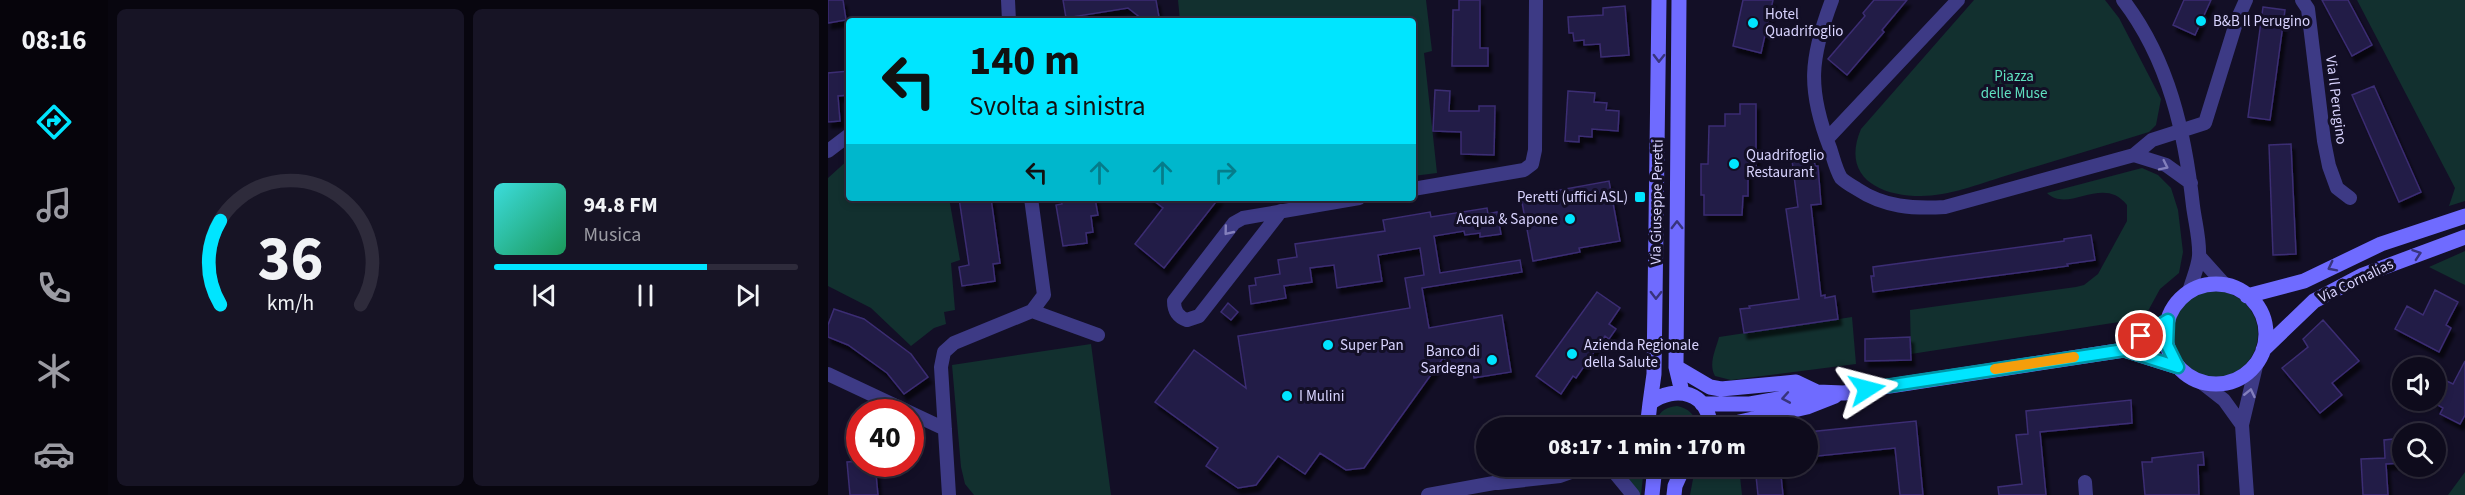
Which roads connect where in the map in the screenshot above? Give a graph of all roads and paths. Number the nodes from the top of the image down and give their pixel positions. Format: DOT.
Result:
graph roads {
  1 [pos="1008,0"];
  2 [pos="1659,0"];
  3 [pos="1679,0"];
  4 [pos="1833,0"];
  5 [pos="1958,0"];
  6 [pos="2123,0"];
  7 [pos="2246,0"];
  8 [pos="2302,0"];
  9 [pos="1534,3"];
  10 [pos="1009,18"];
  11 [pos="2182,130"];
  12 [pos="846,137"];
  13 [pos="1827,139"];
  14 [pos="828,151"];
  15 [pos="2134,155"];
  16 [pos="2191,183"];
  17 [pos="1416,188"];
  18 [pos="2350,198"];
  19 [pos="1031,201"];
  20 [pos="1341,201"];
  21 [pos="1281,211"];
  22 [pos="2465,216"];
  23 [pos="2465,237"];
  24 [pos="2199,256"];
  25 [pos="2225,285"];
  26 [pos="2189,292"];
  27 [pos="2247,296"];
  28 [pos="1032,311"];
  29 [pos="2168,320"];
  30 [pos="1098,335"];
  31 [pos="2124,350"];
  32 [pos="2260,356"];
  33 [pos="1676,367"];
  34 [pos="2178,367"];
  35 [pos="828,374"];
  36 [pos="2201,382"];
  37 [pos="1682,392"];
  38 [pos="1817,392"];
  39 [pos="1844,393"];
  40 [pos="1650,403"];
  41 [pos="1702,404"];
  42 [pos="1647,417"];
  43 [pos="1709,417"];
  44 [pos="1759,417"];
  45 [pos="2242,425"];
  46 [pos="945,429"];
  47 [pos="1517,477"];
  48 [pos="1653,477"];
  49 [pos="1680,477"];
  50 [pos="950,480"];
  51 [pos="1498,483"];
  52 [pos="949,495"];
  53 [pos="957,495"];
  54 [pos="1428,495"];
  55 [pos="1633,495"];
  56 [pos="1652,495"];
  57 [pos="1674,495"];
  58 [pos="2247,495"];
  1 -- 10 [label="street"];
  2 -- 40 [label="street, Via Giuseppe Peretti, one-way"];
  33 -- 3 [label="street, Via Giuseppe Peretti, one-way"];
  4 -- 13 [label="street"];
  5 -- 13 [label="street"];
  6 -- 11 [label="street"];
  7 -- 11 [label="street"];
  8 -- 18 [label="street, Via Il Perugino"];
  9 -- 17 [label="street"];
  11 -- 15 [label="street"];
  11 -- 16 [label="street"];
  12 -- 14 [label="street"];
  13 -- 15 [label="street"];
  15 -- 16 [label="street, one-way"];
  16 -- 24 [label="street"];
  19 -- 28 [label="street"];
  20 -- 21 [label="street"];
  21 -- 21 [label="street, one-way"];
  22 -- 27 [label="street, Via Cornalias, one-way"];
  32 -- 23 [label="street, Via Cornalias, one-way"];
  24 -- 25 [label="street"];
  24 -- 26 [label="street"];
  25 -- 26 [label="street"];
  25 -- 27 [label="street"];
  26 -- 29 [label="street"];
  27 -- 32 [label="street"];
  28 -- 30 [label="street"];
  28 -- 46 [label="street"];
  29 -- 31 [label="street"];
  29 -- 34 [label="street"];
  31 -- 34 [label="street"];
  31 -- 39 [label="street"];
  32 -- 36 [label="street"];
  45 -- 32 [label="street, one-way"];
  33 -- 37 [label="street, Via Giuseppe Peretti"];
  33 -- 38 [label="street"];
  34 -- 36 [label="street"];
  35 -- 46 [label="street"];
  36 -- 45 [label="street"];
  37 -- 40 [label="street"];
  37 -- 41 [label="street"];
  38 -- 39 [label="street"];
  38 -- 41 [label="street, one-way"];
  39 -- 44 [label="street"];
  40 -- 42 [label="street, Via Giuseppe Peretti"];
  41 -- 43 [label="street"];
  45 -- 58 [label="street"];
  46 -- 50 [label="street"];
  47 -- 51 [label="street"];
  48 -- 56 [label="street"];
  49 -- 57 [label="street"];
  50 -- 52 [label="street"];
  50 -- 53 [label="street"];
  51 -- 54 [label="street"];
  51 -- 55 [label="street"];
}
